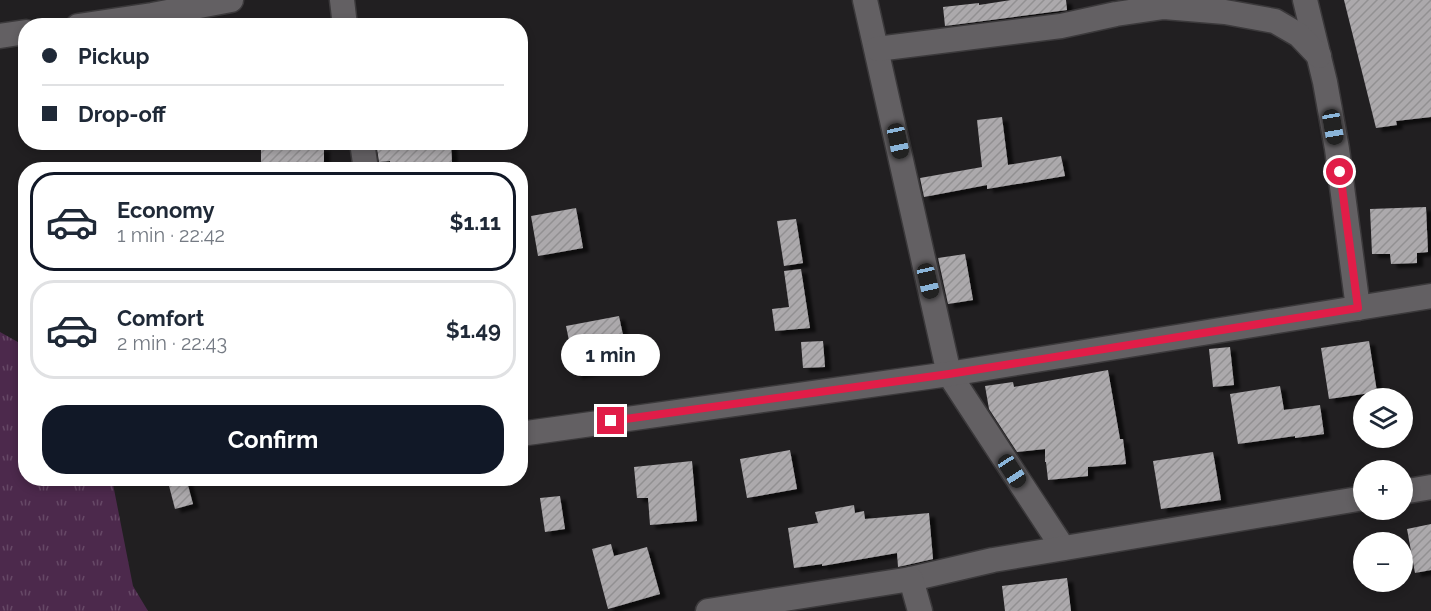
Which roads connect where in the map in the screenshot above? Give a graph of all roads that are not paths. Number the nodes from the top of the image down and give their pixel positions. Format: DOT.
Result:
graph roads {
  1 [pos="231,0"];
  2 [pos="342,0"];
  3 [pos="866,0"];
  4 [pos="1305,0"];
  5 [pos="132,18"];
  6 [pos="344,18"];
  7 [pos="18,33"];
  8 [pos="0,36"];
  9 [pos="877,49"];
  10 [pos="1319,56"];
  11 [pos="1431,296"];
  12 [pos="1358,308"];
  13 [pos="949,374"];
  14 [pos="528,433"];
  15 [pos="1431,487"];
  16 [pos="1413,490"];
  17 [pos="1353,500"];
  18 [pos="1063,548"];
  19 [pos="911,579"];
  20 [pos="708,611"];
  21 [pos="920,611"];
  1 -- 5 [label="street"];
  2 -- 6 [label="street"];
  3 -- 9 [label="street"];
  4 -- 10 [label="street"];
  7 -- 8 [label="street"];
  9 -- 10 [label="street"];
  9 -- 13 [label="street"];
  10 -- 12 [label="street"];
  11 -- 12 [label="street"];
  12 -- 13 [label="street"];
  13 -- 14 [label="street"];
  13 -- 18 [label="street"];
  15 -- 16 [label="street"];
  17 -- 18 [label="street"];
  18 -- 19 [label="street"];
  19 -- 20 [label="street"];
  19 -- 21 [label="street"];
}
